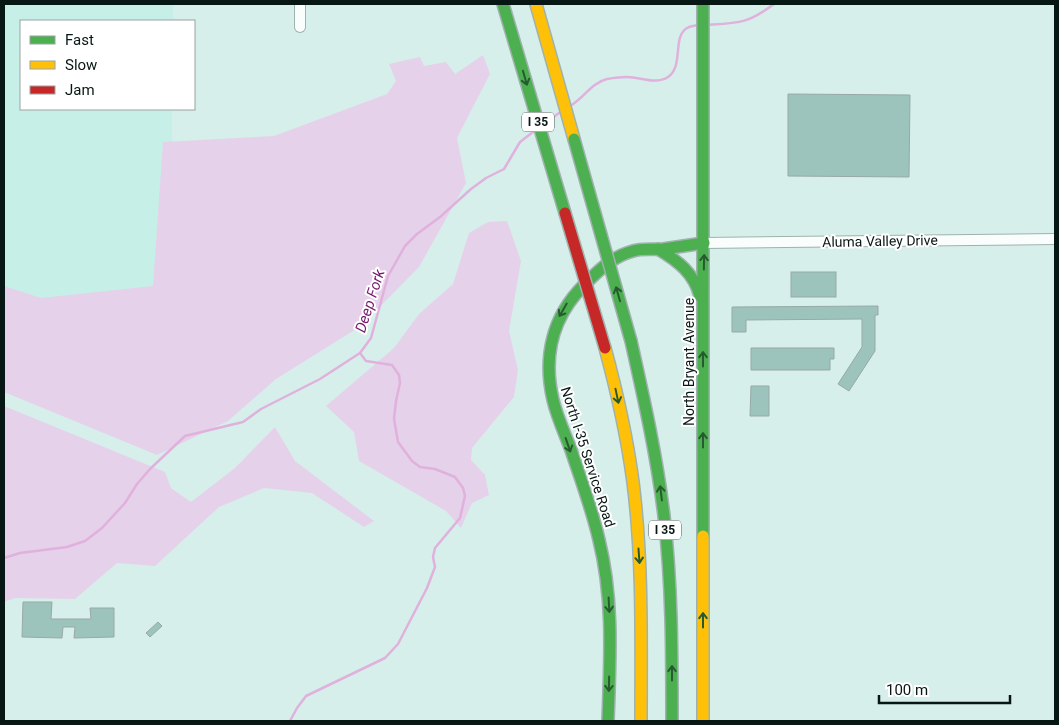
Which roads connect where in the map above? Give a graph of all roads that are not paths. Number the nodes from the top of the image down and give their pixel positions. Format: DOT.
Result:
graph roads {
  1 [pos="300,4"];
  2 [pos="504,4"];
  3 [pos="536,4"];
  4 [pos="703,4"];
  5 [pos="300,28"];
  6 [pos="554,28"];
  7 [pos="574,139"];
  8 [pos="1055,240"];
  9 [pos="704,243"];
  10 [pos="658,249"];
  11 [pos="704,316"];
  12 [pos="608,721"];
  13 [pos="641,721"];
  14 [pos="672,721"];
  15 [pos="703,721"];
  1 -- 5 [label="street"];
  2 -- 13 [label="main road, I 35, one-way, bridge"];
  3 -- 7 [label="main road, I 35"];
  4 -- 9 [label="main road, North Bryant Avenue"];
  6 -- 7 [label="main road"];
  14 -- 7 [label="main road, I 35, one-way, bridge"];
  8 -- 9 [label="street, Aluma Valley Drive"];
  9 -- 10 [label="main road, North I-35 Service Road"];
  11 -- 9 [label="main road, North Bryant Avenue, one-way"];
  10 -- 11 [label="main road"];
  10 -- 12 [label="main road, North I-35 Service Road, one-way"];
  15 -- 11 [label="main road, North Bryant Avenue, one-way"];
}
